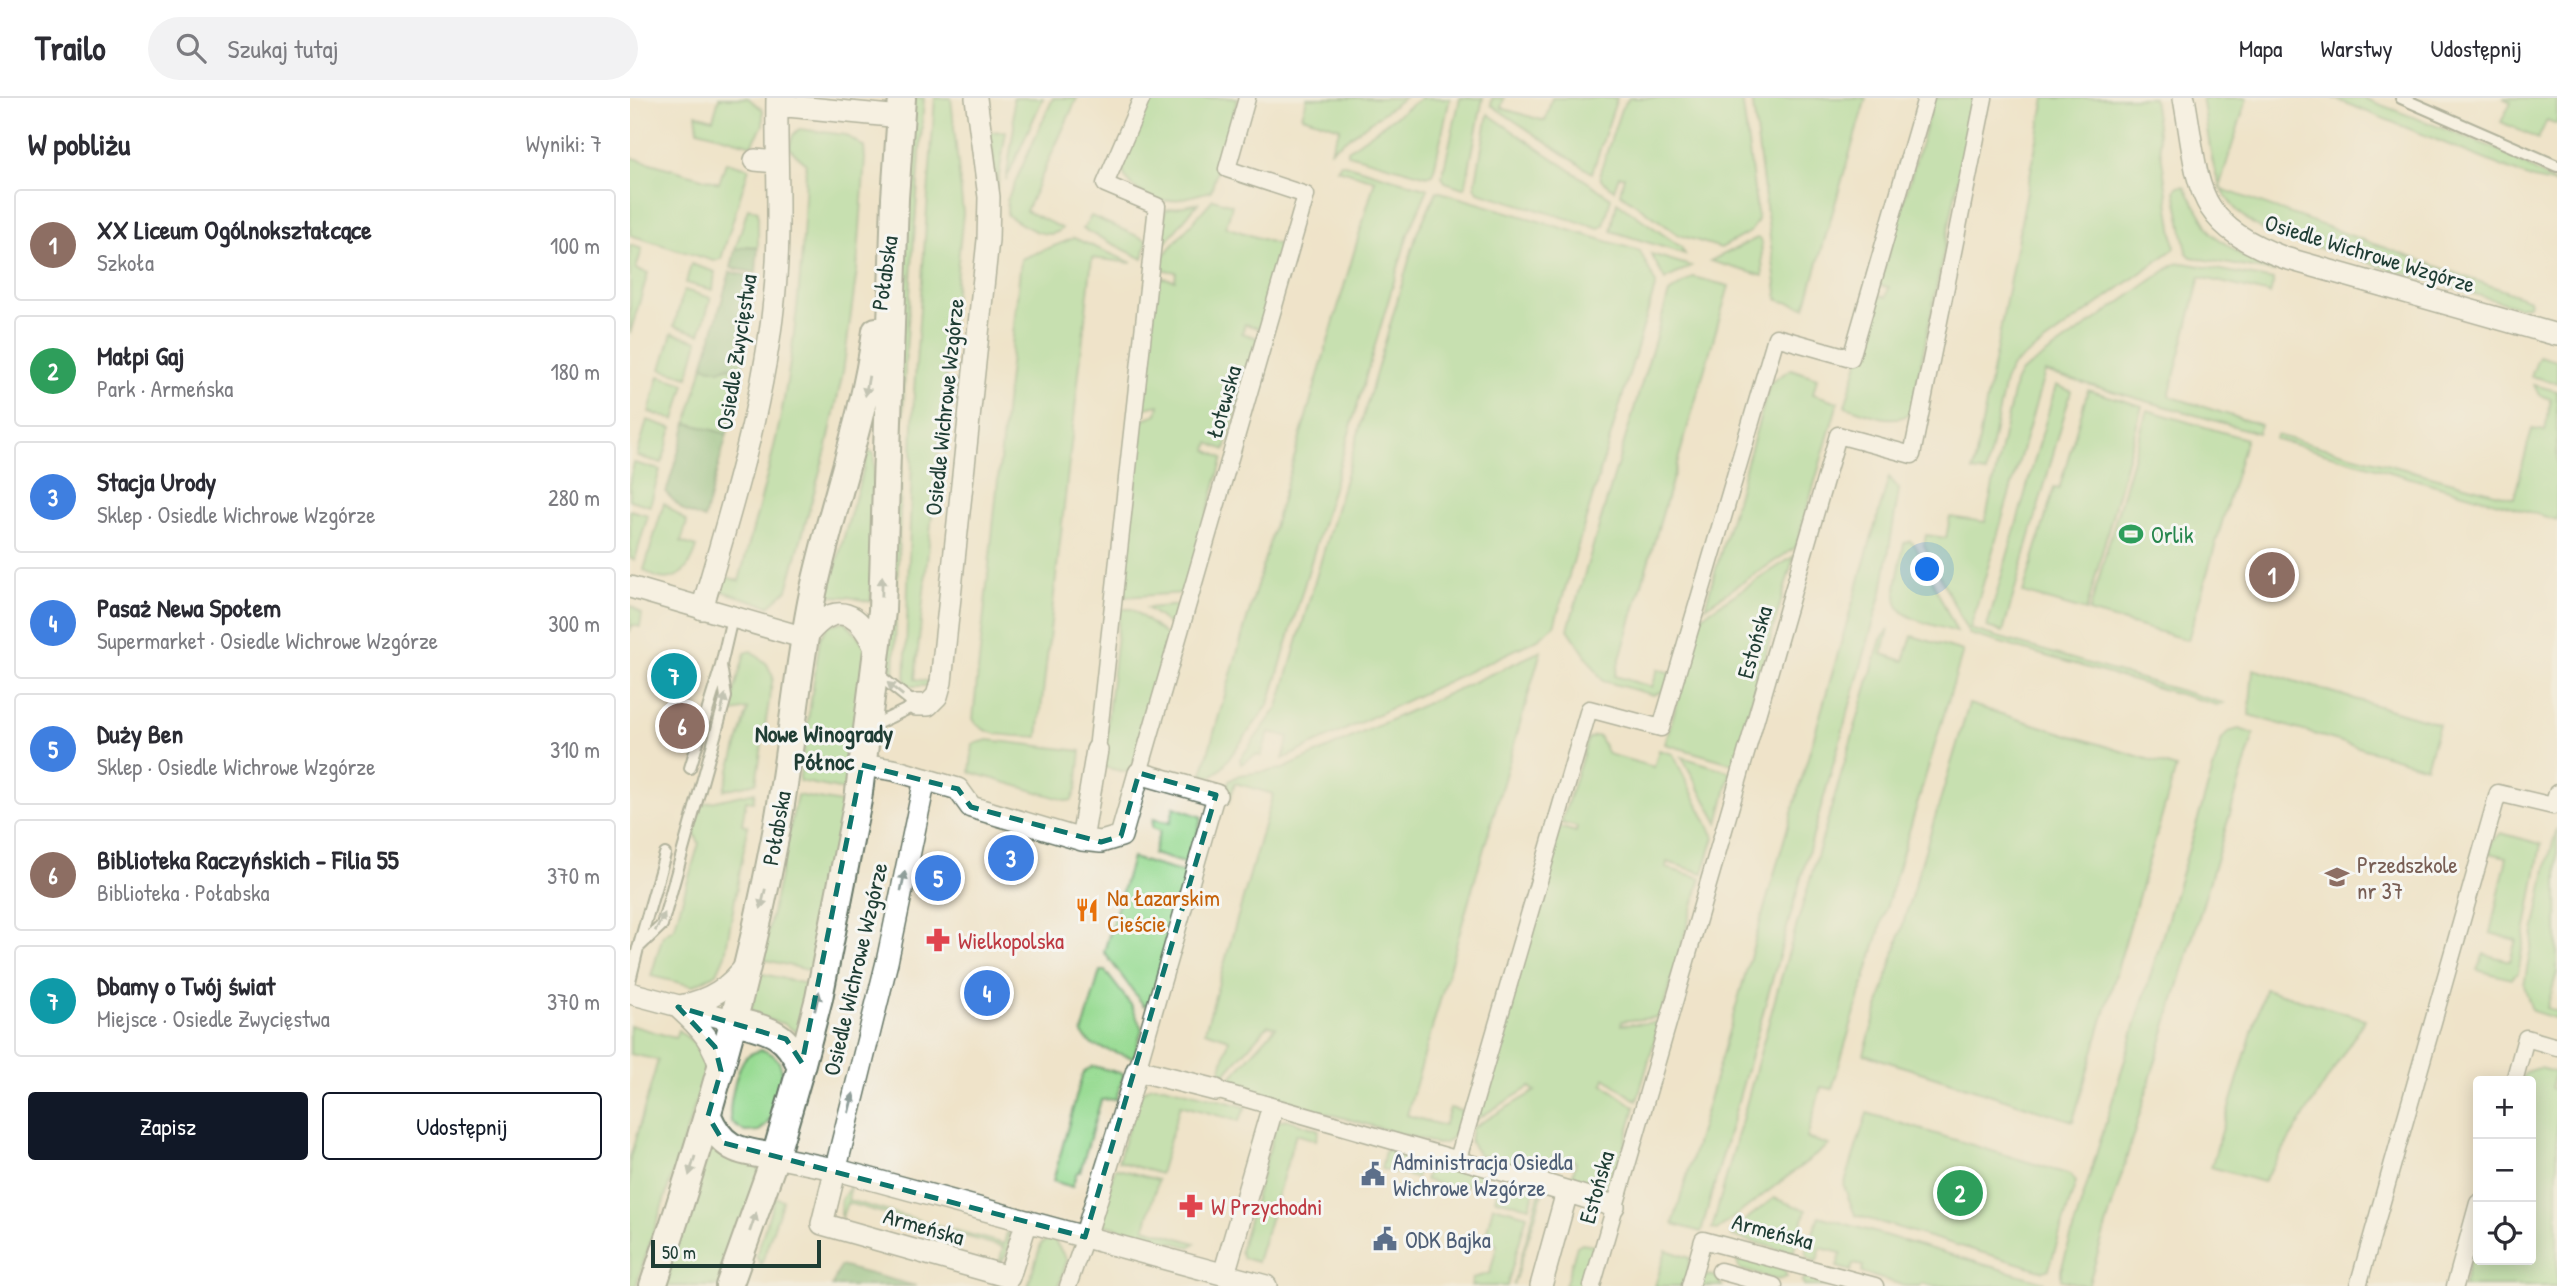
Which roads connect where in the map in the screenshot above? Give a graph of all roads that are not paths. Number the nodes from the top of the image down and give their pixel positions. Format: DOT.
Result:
graph roads {
  1 [pos="976,98"];
  2 [pos="1142,98"];
  3 [pos="1247,98"];
  4 [pos="1926,98"];
  5 [pos="1984,98"];
  6 [pos="2184,98"];
  7 [pos="2401,98"];
  8 [pos="777,101"];
  9 [pos="902,107"];
  10 [pos="755,160"];
  11 [pos="776,162"];
  12 [pos="2557,166"];
  13 [pos="895,198"];
  14 [pos="2557,335"];
  15 [pos="630,587"];
  16 [pos="702,609"];
  17 [pos="732,618"];
  18 [pos="804,638"];
  19 [pos="876,663"];
  20 [pos="721,665"];
  21 [pos="916,705"];
  22 [pos="867,729"];
  23 [pos="1097,750"];
  24 [pos="862,765"];
  25 [pos="690,768"];
  26 [pos="1139,774"];
  27 [pos="925,779"];
  28 [pos="2557,793"];
  29 [pos="1216,795"];
  30 [pos="1082,840"];
  31 [pos="665,854"];
  32 [pos="638,948"];
  33 [pos="748,963"];
  34 [pos="630,981"];
  35 [pos="630,993"];
  36 [pos="678,1007"];
  37 [pos="735,1021"];
  38 [pos="2557,1047"];
  39 [pos="801,1068"];
  40 [pos="1138,1070"];
  41 [pos="721,1071"];
  42 [pos="2515,1076"];
  43 [pos="1216,1090"];
  44 [pos="1271,1111"];
  45 [pos="708,1116"];
  46 [pos="775,1157"];
  47 [pos="1458,1159"];
  48 [pos="834,1169"];
  49 [pos="1539,1183"];
  50 [pos="1567,1192"];
  51 [pos="1614,1206"];
  52 [pos="1027,1221"];
  53 [pos="2473,1221"];
  54 [pos="1085,1237"];
  55 [pos="1720,1271"];
  56 [pos="1224,1274"];
  57 [pos="653,1286"];
  58 [pos="729,1286"];
  59 [pos="1068,1286"];
  60 [pos="1266,1286"];
  61 [pos="1541,1286"];
  62 [pos="1592,1286"];
  63 [pos="1690,1286"];
  64 [pos="1774,1286"];
  65 [pos="1875,1286"];
  66 [pos="2358,1286"];
  67 [pos="2455,1286"];
  1 -- 21 [label="street, Osiedle Wichrowe Wzgórze"];
  2 -- 23 [label="street"];
  3 -- 26 [label="street, Łotewska"];
  4 -- 47 [label="street"];
  5 -- 51 [label="street, Estońska"];
  6 -- 14 [label="street, Osiedle Wichrowe Wzgórze"];
  7 -- 12 [label="lane"];
  8 -- 9 [label="street"];
  8 -- 11 [label="street, Osiedle Zwycięstwa"];
  9 -- 13 [label="street, Połabska"];
  10 -- 11 [label="street"];
  11 -- 16 [label="street, Osiedle Zwycięstwa"];
  13 -- 18 [label="street, Połabska, one-way"];
  19 -- 13 [label="street, Połabska, one-way"];
  15 -- 16 [label="street"];
  16 -- 17 [label="street"];
  17 -- 18 [label="street"];
  17 -- 20 [label="lane"];
  18 -- 19 [label="street"];
  18 -- 33 [label="street, Połabska, one-way"];
  21 -- 19 [label="lane, one-way"];
  19 -- 22 [label="street, Połabska"];
  20 -- 25 [label="lane"];
  32 -- 20 [label="lane, one-way"];
  21 -- 22 [label="lane"];
  22 -- 24 [label="street, Połabska"];
  23 -- 30 [label="street"];
  24 -- 27 [label="street"];
  39 -- 24 [label="street, Połabska, one-way"];
  26 -- 29 [label="street"];
  26 -- 30 [label="street"];
  27 -- 30 [label="street"];
  48 -- 27 [label="street, Osiedle Wichrowe Wzgórze, one-way"];
  28 -- 66 [label="street"];
  29 -- 40 [label="street"];
  31 -- 32 [label="lane"];
  32 -- 34 [label="lane"];
  33 -- 36 [label="street"];
  33 -- 37 [label="street, Połabska"];
  35 -- 36 [label="street"];
  36 -- 37 [label="street"];
  36 -- 41 [label="street"];
  37 -- 39 [label="street"];
  37 -- 41 [label="street, Połabska"];
  38 -- 42 [label="street"];
  39 -- 46 [label="street, Połabska"];
  40 -- 43 [label="street"];
  40 -- 54 [label="street"];
  41 -- 45 [label="street, Połabska"];
  43 -- 44 [label="street"];
  44 -- 47 [label="street"];
  44 -- 56 [label="street"];
  45 -- 46 [label="street"];
  45 -- 57 [label="street, Połabska, one-way"];
  46 -- 48 [label="street, Armeńska"];
  58 -- 46 [label="street, Połabska, one-way"];
  47 -- 49 [label="street"];
  48 -- 52 [label="street, Armeńska"];
  48 -- 52 [label="street, Armeńska"];
  49 -- 50 [label="street"];
  50 -- 51 [label="street"];
  50 -- 61 [label="street"];
  51 -- 62 [label="street, Estońska"];
  52 -- 54 [label="street, Armeńska"];
  53 -- 67 [label="street"];
  54 -- 56 [label="street, Armeńska"];
  54 -- 59 [label="street"];
  55 -- 64 [label="street"];
  56 -- 60 [label="street, Armeńska"];
  63 -- 65 [label="street, Armeńska"];
}
